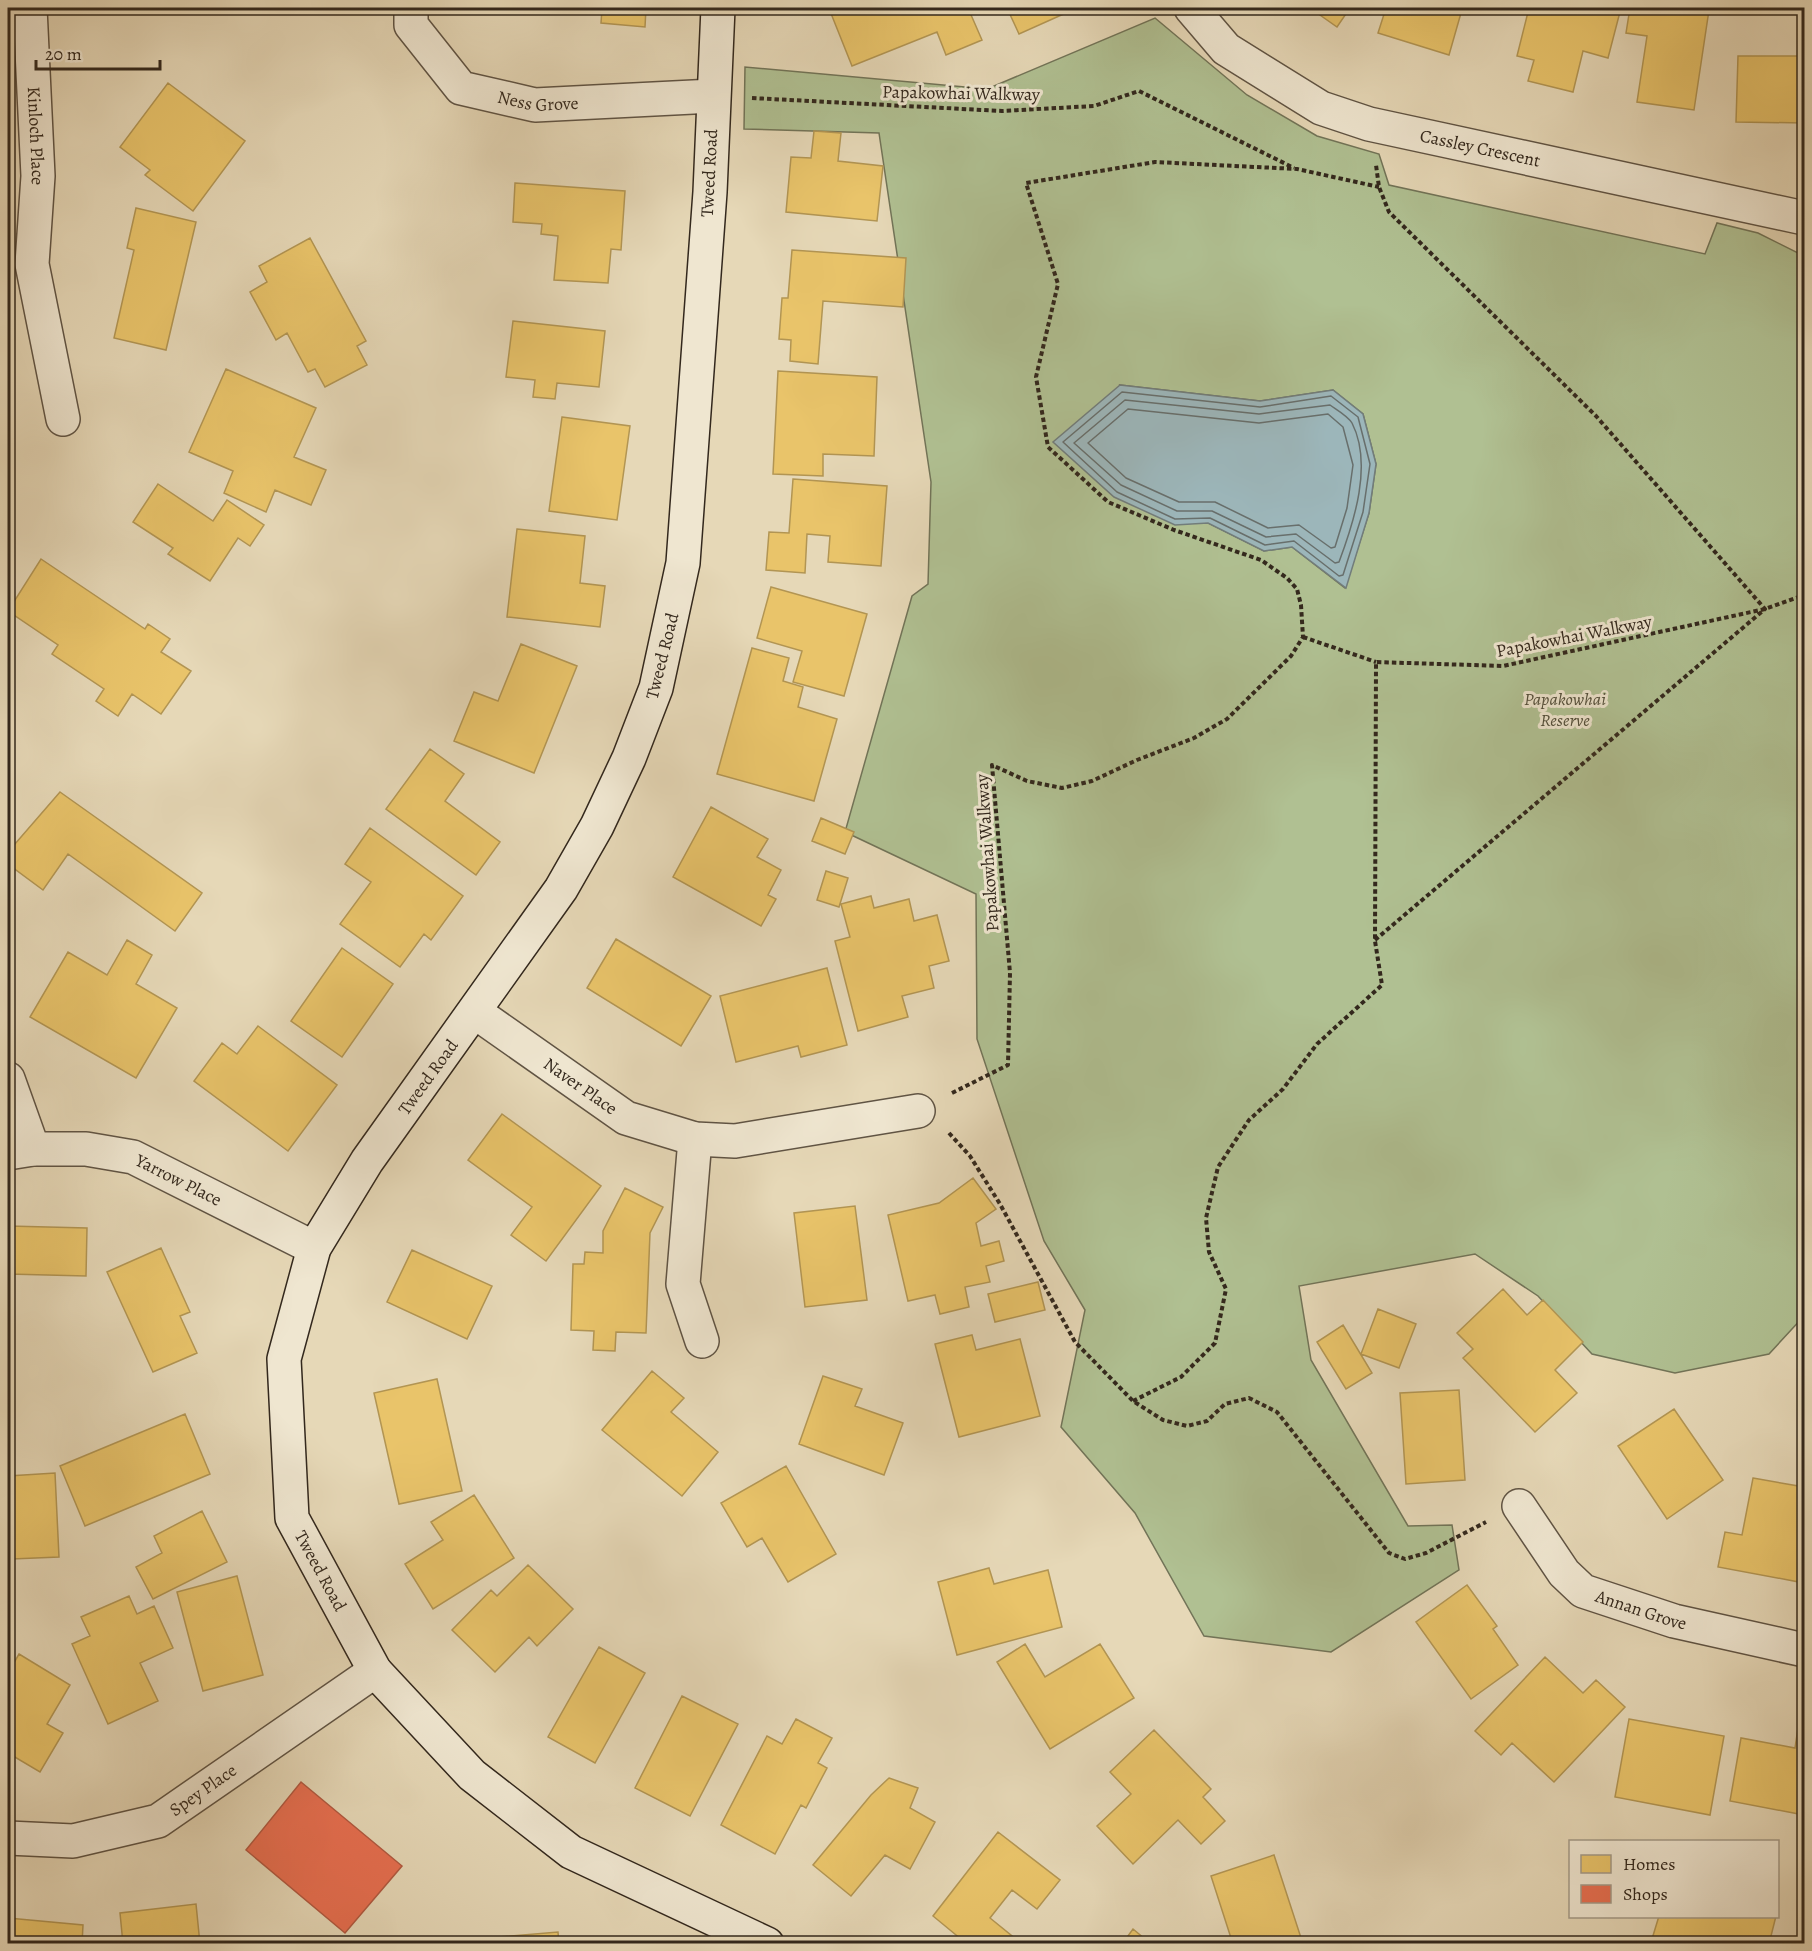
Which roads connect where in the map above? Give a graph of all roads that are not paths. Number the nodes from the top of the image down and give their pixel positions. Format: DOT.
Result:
graph roads {
  1 [pos="30,8"];
  2 [pos="411,8"];
  3 [pos="718,8"];
  4 [pos="1191,8"];
  5 [pos="713,96"];
  6 [pos="1804,218"];
  7 [pos="20,264"];
  8 [pos="63,419"];
  9 [pos="475,1012"];
  10 [pos="8,1079"];
  11 [pos="918,1110"];
  12 [pos="695,1139"];
  13 [pos="20,1151"];
  14 [pos="314,1248"];
  15 [pos="702,1341"];
  16 [pos="1519,1506"];
  17 [pos="1804,1650"];
  18 [pos="375,1671"];
  19 [pos="8,1839"];
  20 [pos="767,1944"];
  1 -- 7 [label="street, Kinloch Place"];
  2 -- 5 [label="street, Ness Grove"];
  3 -- 5 [label="street, Tweed Road"];
  4 -- 6 [label="street, Cassley Crescent"];
  5 -- 9 [label="street, Tweed Road"];
  7 -- 8 [label="street, Kinloch Place"];
  9 -- 12 [label="street, Naver Place"];
  9 -- 14 [label="street, Tweed Road"];
  10 -- 13 [label="street, Yarrow Place"];
  11 -- 12 [label="street, Naver Place"];
  12 -- 15 [label="street"];
  13 -- 14 [label="street, Yarrow Place"];
  14 -- 18 [label="street, Tweed Road"];
  16 -- 17 [label="street, Annan Grove"];
  18 -- 19 [label="street, Spey Place"];
  18 -- 20 [label="street, Tweed Road"];
}
